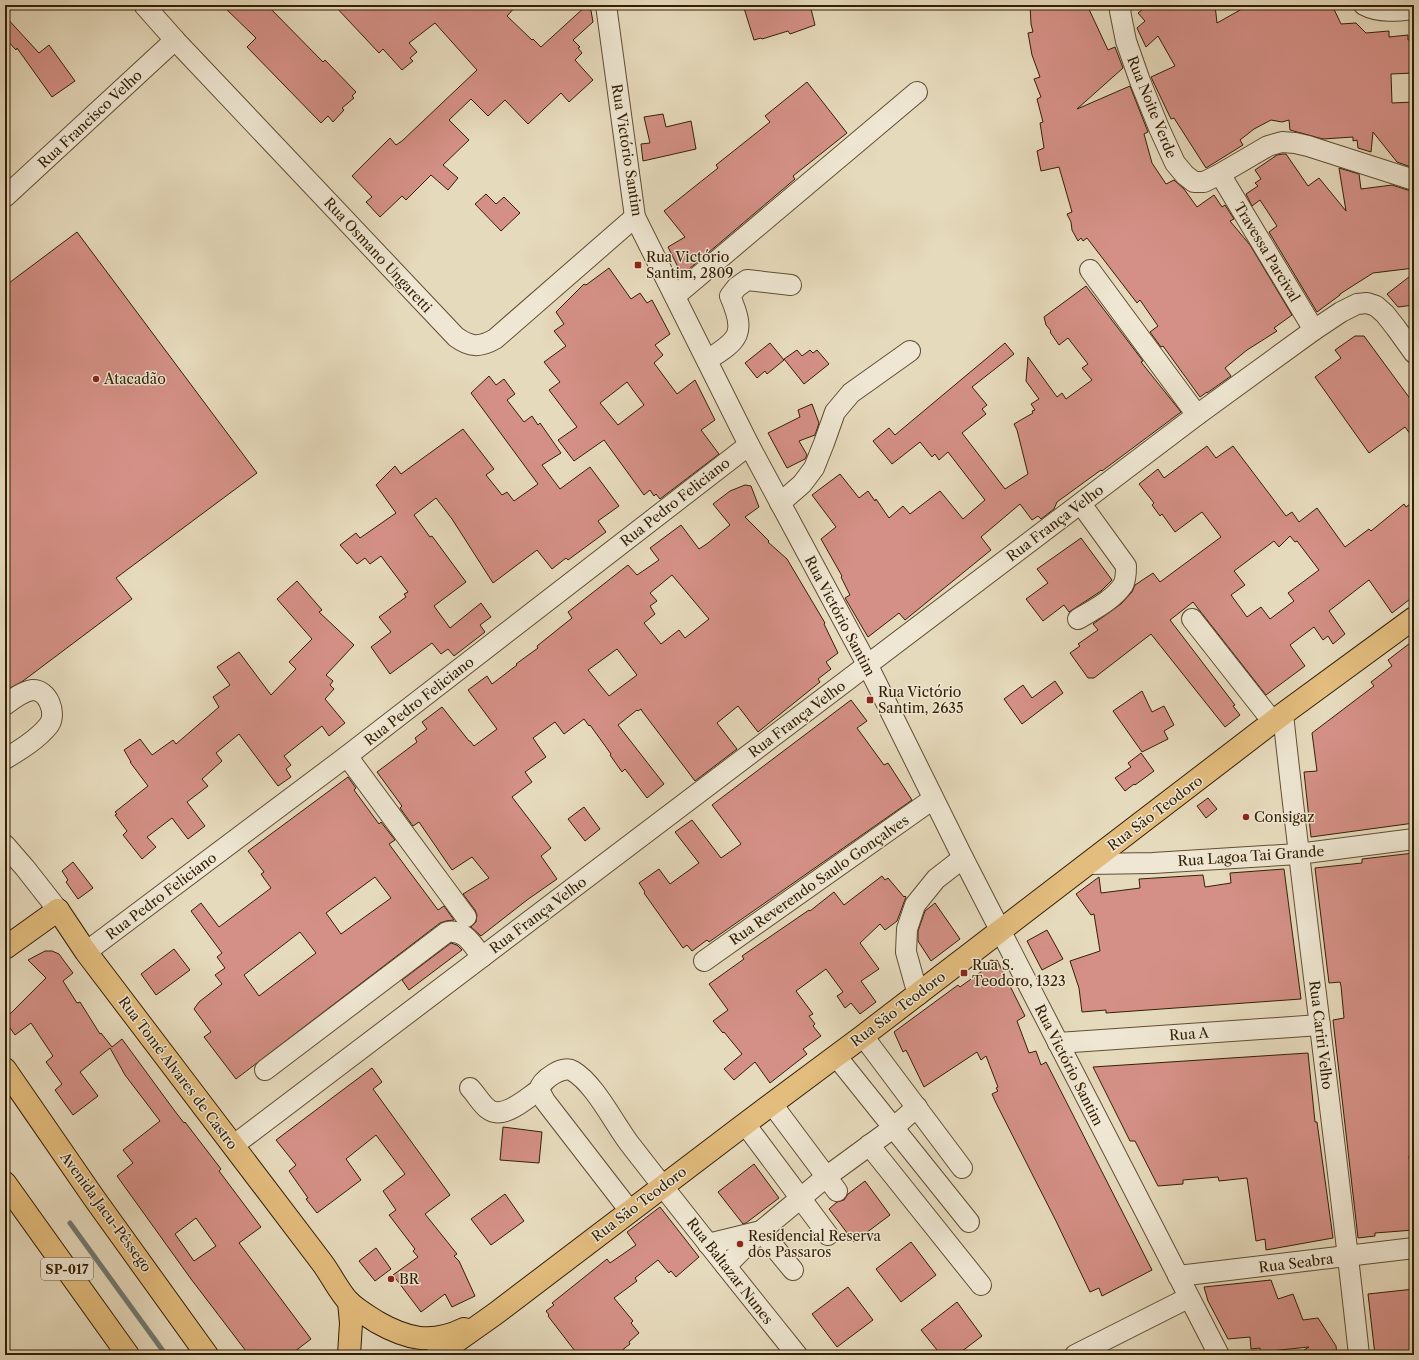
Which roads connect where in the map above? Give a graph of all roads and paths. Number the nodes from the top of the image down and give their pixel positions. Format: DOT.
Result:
graph roads {
  1 [pos="144,5"];
  2 [pos="606,5"];
  3 [pos="1122,5"];
  4 [pos="1364,5"];
  5 [pos="1414,9"];
  6 [pos="175,40"];
  7 [pos="917,92"];
  8 [pos="1220,174"];
  9 [pos="1414,180"];
  10 [pos="5,197"];
  11 [pos="635,217"];
  12 [pos="1090,270"];
  13 [pos="791,285"];
  14 [pos="675,296"];
  15 [pos="1314,330"];
  16 [pos="910,351"];
  17 [pos="1414,354"];
  18 [pos="706,360"];
  19 [pos="1197,415"];
  20 [pos="749,445"];
  21 [pos="780,502"];
  22 [pos="1081,504"];
  23 [pos="1414,618"];
  24 [pos="1078,619"];
  25 [pos="1192,619"];
  26 [pos="868,666"];
  27 [pos="5,705"];
  28 [pos="1278,718"];
  29 [pos="347,756"];
  30 [pos="5,759"];
  31 [pos="933,799"];
  32 [pos="1414,839"];
  33 [pos="5,845"];
  34 [pos="1298,854"];
  35 [pos="963,858"];
  36 [pos="1088,864"];
  37 [pos="58,910"];
  38 [pos="466,917"];
  39 [pos="1001,931"];
  40 [pos="5,948"];
  41 [pos="86,952"];
  42 [pos="482,957"];
  43 [pos="704,961"];
  44 [pos="918,995"];
  45 [pos="1320,1025"];
  46 [pos="863,1036"];
  47 [pos="1058,1043"];
  48 [pos="836,1056"];
  49 [pos="5,1069"];
  50 [pos="265,1070"];
  51 [pos="470,1088"];
  52 [pos="539,1090"];
  53 [pos="772,1104"];
  54 [pos="917,1107"];
  55 [pos="745,1124"];
  56 [pos="893,1128"];
  57 [pos="868,1144"];
  58 [pos="234,1145"];
  59 [pos="962,1168"];
  60 [pos="5,1183"];
  61 [pos="832,1184"];
  62 [pos="663,1186"];
  63 [pos="801,1199"];
  64 [pos="630,1211"];
  65 [pos="969,1222"];
  66 [pos="761,1231"];
  67 [pos="828,1235"];
  68 [pos="708,1244"];
  69 [pos="1414,1248"];
  70 [pos="1348,1256"];
  71 [pos="726,1266"];
  72 [pos="793,1270"];
  73 [pos="1178,1276"];
  74 [pos="981,1286"];
  75 [pos="1188,1298"];
  76 [pos="349,1302"];
  77 [pos="495,1314"];
  78 [pos="128,1355"];
  79 [pos="207,1355"];
  80 [pos="349,1355"];
  81 [pos="437,1355"];
  82 [pos="797,1355"];
  83 [pos="1075,1355"];
  84 [pos="1218,1355"];
  85 [pos="1359,1355"];
  1 -- 6 [label="street, Rua Osmano Ungaretti"];
  2 -- 11 [label="street, Rua Victório Santim"];
  3 -- 8 [label="street, Rua Noite Verde"];
  4 -- 5 [label="street"];
  6 -- 10 [label="street, Rua Francisco Velho"];
  6 -- 11 [label="street, Rua Osmano Ungaretti"];
  7 -- 14 [label="street"];
  8 -- 9 [label="street, Rua Noite Verde"];
  8 -- 15 [label="street, Travessa Parcival"];
  11 -- 14 [label="street, Rua Victório Santim"];
  12 -- 19 [label="street"];
  13 -- 18 [label="street"];
  14 -- 18 [label="street, Rua Victório Santim"];
  15 -- 17 [label="street, Rua França Velho"];
  15 -- 19 [label="street, Rua França Velho"];
  16 -- 21 [label="street"];
  18 -- 20 [label="street, Rua Victório Santim"];
  19 -- 22 [label="street, Rua França Velho"];
  20 -- 21 [label="street, Rua Victório Santim"];
  20 -- 29 [label="street, Rua Pedro Feliciano"];
  21 -- 26 [label="street, Rua Victório Santim"];
  22 -- 24 [label="street"];
  22 -- 26 [label="street, Rua França Velho"];
  23 -- 28 [label="main road, Rua São Teodoro"];
  25 -- 28 [label="street"];
  26 -- 31 [label="street, Rua Victório Santim"];
  26 -- 42 [label="street, Rua França Velho"];
  27 -- 30 [label="street"];
  28 -- 34 [label="street, Rua Cariri Velho"];
  28 -- 36 [label="main road, Rua São Teodoro"];
  29 -- 38 [label="street"];
  29 -- 41 [label="street, Rua Pedro Feliciano"];
  31 -- 35 [label="street, Rua Victório Santim"];
  31 -- 43 [label="street, Rua Reverendo Saulo Gonçalves"];
  32 -- 34 [label="street, Rua Lagoa Tai Grande"];
  33 -- 37 [label="street, Rua Tomé Alvares de Castro"];
  34 -- 36 [label="street, Rua Lagoa Tai Grande"];
  34 -- 45 [label="street, Rua Cariri Velho"];
  35 -- 39 [label="street, Rua Victório Santim"];
  35 -- 44 [label="street"];
  36 -- 39 [label="main road, Rua São Teodoro"];
  37 -- 40 [label="main road"];
  37 -- 41 [label="main road, Rua Tomé Alvares de Castro"];
  39 -- 44 [label="main road, Rua São Teodoro"];
  39 -- 47 [label="street, Rua Victório Santim"];
  41 -- 58 [label="main road, Rua Tomé Alvares de Castro"];
  42 -- 50 [label="street"];
  42 -- 58 [label="street, Rua França Velho"];
  44 -- 46 [label="main road, Rua São Teodoro"];
  45 -- 47 [label="street, Rua A"];
  45 -- 70 [label="street, Rua Cariri Velho"];
  46 -- 48 [label="main road, Rua São Teodoro"];
  46 -- 54 [label="street"];
  47 -- 73 [label="street, Rua Victório Santim"];
  48 -- 53 [label="main road, Rua São Teodoro"];
  48 -- 56 [label="street"];
  49 -- 79 [label="main road, Avenida Jacu-Pêssego"];
  51 -- 52 [label="street, Rua Baltazar Nunes"];
  52 -- 62 [label="street, Rua Baltazar Nunes"];
  52 -- 64 [label="street"];
  53 -- 55 [label="main road, Rua São Teodoro"];
  53 -- 61 [label="street"];
  54 -- 56 [label="street"];
  54 -- 59 [label="street"];
  55 -- 62 [label="main road, Rua São Teodoro"];
  55 -- 63 [label="street"];
  56 -- 57 [label="street"];
  56 -- 65 [label="street"];
  57 -- 61 [label="street"];
  57 -- 74 [label="street"];
  58 -- 76 [label="main road, Rua Tomé Alvares de Castro"];
  60 -- 78 [label="main road, SP-017"];
  61 -- 63 [label="street"];
  62 -- 64 [label="main road, Rua São Teodoro"];
  62 -- 68 [label="street, Rua Baltazar Nunes"];
  63 -- 66 [label="street"];
  63 -- 67 [label="street"];
  64 -- 77 [label="main road, Rua São Teodoro"];
  66 -- 68 [label="street"];
  66 -- 71 [label="street"];
  66 -- 72 [label="street"];
  68 -- 71 [label="street, Rua Baltazar Nunes"];
  69 -- 70 [label="street, Rua Seabra"];
  70 -- 73 [label="street, Rua Seabra"];
  70 -- 85 [label="street, Rua Cariri Velho"];
  71 -- 82 [label="street, Rua Baltazar Nunes"];
  73 -- 75 [label="street, Rua Victório Santim"];
  75 -- 83 [label="street"];
  75 -- 84 [label="street, Rua Victório Santim"];
  76 -- 77 [label="main road, Rua Tomé Alvares de Castro"];
  76 -- 80 [label="main road, Rua Tomé Alvares de Castro"];
  77 -- 81 [label="main road, Rua São Teodoro"];
}
